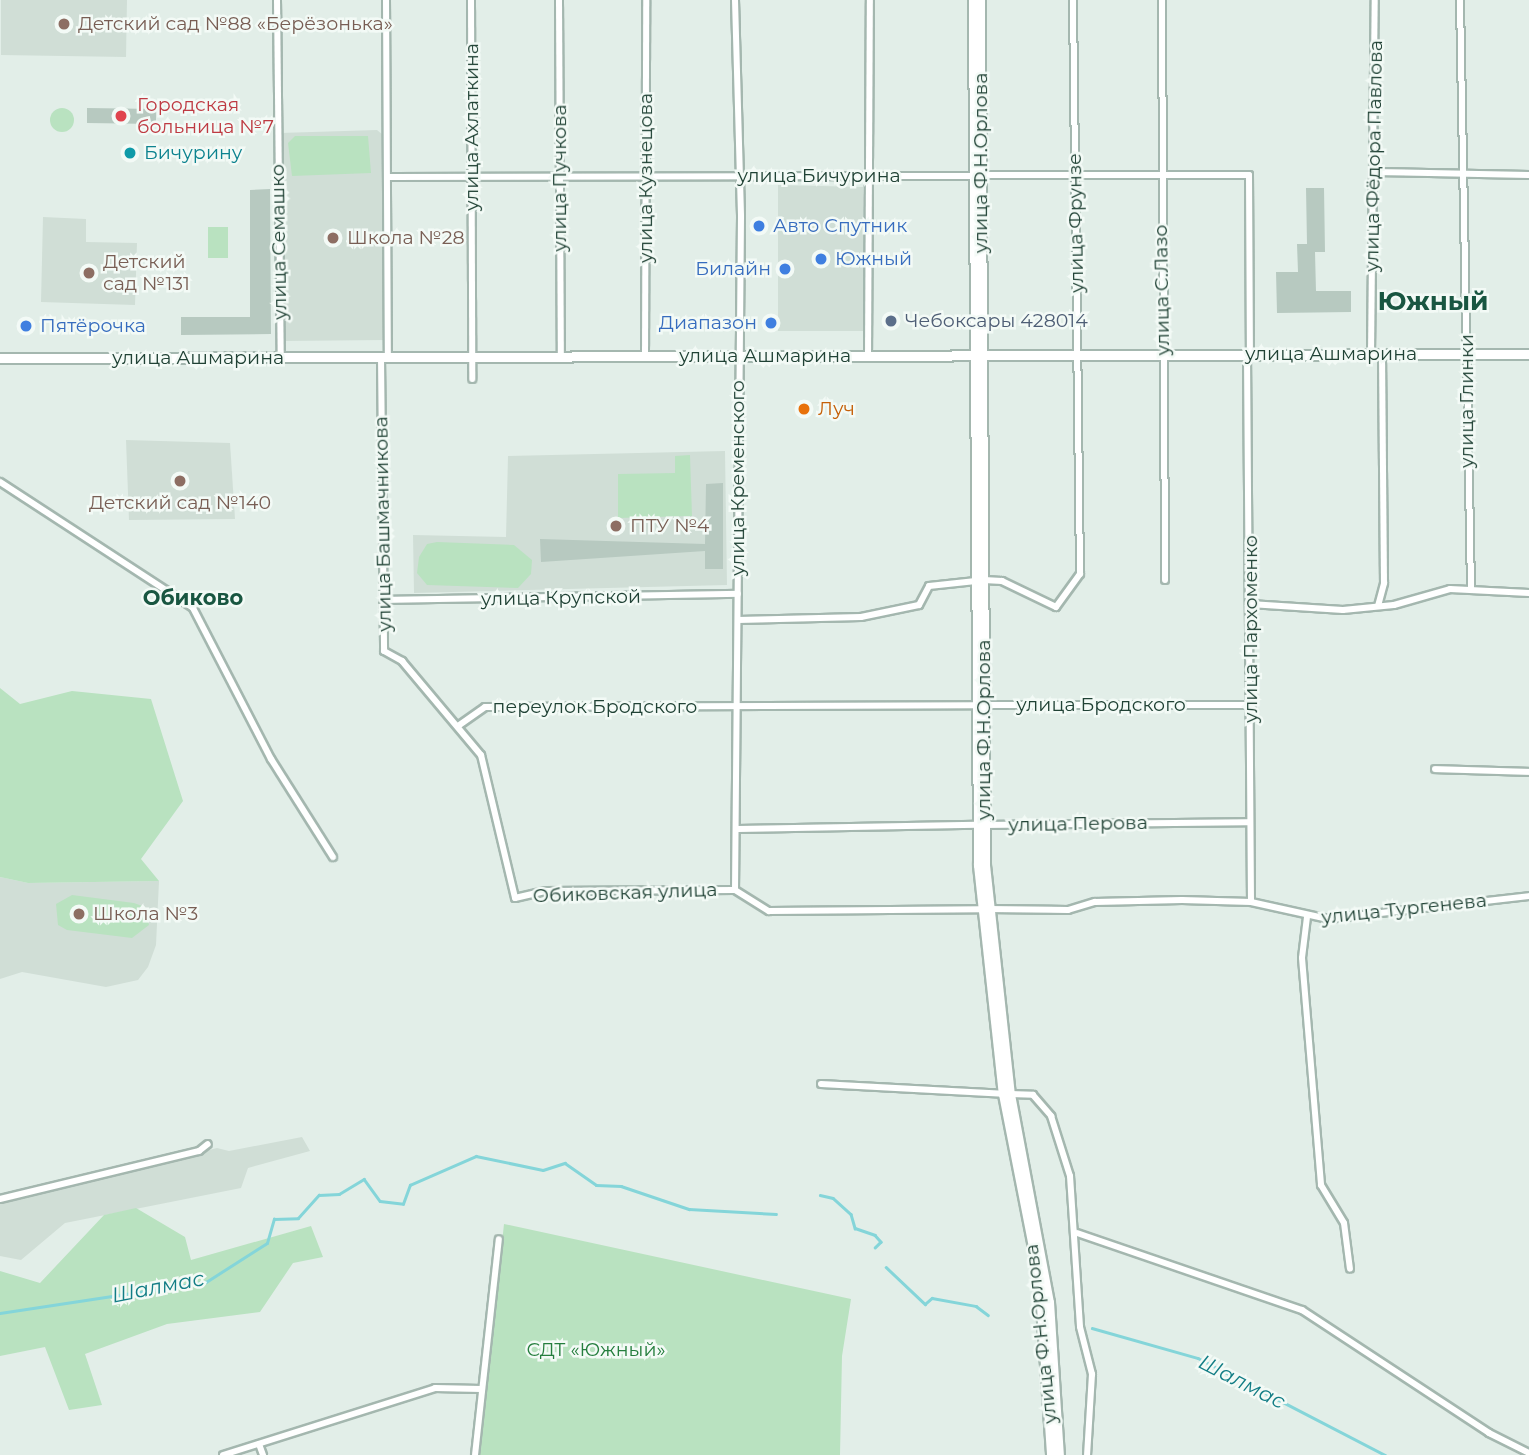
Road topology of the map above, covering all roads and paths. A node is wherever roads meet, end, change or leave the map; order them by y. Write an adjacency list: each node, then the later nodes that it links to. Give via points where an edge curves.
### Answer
1 (277, 0): 41 (street, улица Семашко)
2 (386, 0): 22 (street, улица Башмачникова)
3 (471, 0): 26 (street, улица Ахлаткина)
4 (559, 0): 23 (street, улица Пучкова)
5 (646, 0): 24 (street, улица Кузнецова)
6 (735, 0): 17 (street, улица Кременского)
7 (870, 0): 25 (street)
8 (973, 0): 18 (street, улица Ф.Н.Орлова)
9 (980, 0): 18 (street, улица Ф.Н.Орлова)
10 (1073, 0): 16 (street, улица Фрунзе)
11 (1161, 0): 19 (street, улица С.Лазо)
12 (1376, 0): 14 (street, улица Фёдора Павлова)
13 (1461, 0): 15 (street, улица Глинки)
14 (1374, 172): 15 (street); 27 (street, улица Фёдора Павлова)
15 (1464, 173): 21 (street); 28 (street, улица Глинки)
16 (1075, 174): 18 (street, улица Бичурина); 19 (street, улица Бичурина); 30 (street, улица Фрунзе)
17 (738, 175): 24 (street, улица Бичурина); 25 (street, улица Бичурина); 33 (street, улица Кременского)
18 (978, 175): 25 (street, улица Бичурина); 35 (street, улица Ф.Н.Орлова)
19 (1161, 175): 20 (street, улица Бичурина); 31 (street, улица С.Лазо)
20 (1249, 175): 32 (street, улица Пархоменко)
21 (1529, 175)
22 (388, 177): 26 (street, улица Бичурина); 36 (street, улица Башмачникова)
23 (560, 177): 24 (street, улица Бичурина); 26 (street, улица Бичурина); 38 (street, улица Пучкова)
24 (646, 177): 39 (street, улица Кузнецова)
25 (867, 178): 34 (street)
26 (472, 179): 37 (street, улица Ахлаткина)
27 (1377, 354): 28 (street, улица Ашмарина); 32 (street, улица Ашмарина); 51 (street, улица Фёдора Павлова, via 1384,583)
28 (1467, 354): 29 (street, улица Ашмарина); 46 (street, улица Глинки)
29 (1529, 354)
30 (1079, 355): 31 (street, улица Ашмарина); 35 (street, улица Ашмарина); 45 (street, улица Фрунзе, via 1080,574 1056,607 1002,581)
31 (1163, 355): 32 (street, улица Ашмарина); 44 (street, улица С.Лазо)
32 (1249, 355): 50 (street, улица Пархоменко)
33 (738, 356): 34 (street, улица Ашмарина); 39 (street, улица Ашмарина); 48 (street, улица Кременского)
34 (868, 356): 35 (street, улица Ашмарина)
35 (978, 356): 45 (street, улица Ф.Н.Орлова)
36 (384, 357): 37 (street, улица Ашмарина); 41 (street, улица Ашмарина); 49 (street, улица Башмачникова)
37 (472, 357): 38 (street, улица Ашмарина); 42 (street, улица Ахлаткина)
38 (561, 357): 39 (street, улица Ашмарина)
39 (645, 357)
40 (0, 358): 41 (street, улица Ашмарина)
41 (281, 358)
42 (472, 379)
43 (0, 482): 62 (street, via 193,608 271,760)
44 (1164, 580)
45 (980, 581): 52 (street, via 929,586 919,605 861,617); 53 (street, улица Ф.Н.Орлова)
46 (1471, 590): 47 (street); 51 (street, via 1418,594)
47 (1529, 593)
48 (738, 594): 49 (street, улица Крупской); 52 (street, улица Кременского)
49 (383, 600): 56 (street, улица Башмачникова, via 384,651 402,661)
50 (1250, 604): 51 (street, via 1343,610); 54 (street, улица Пархоменко)
51 (1378, 606)
52 (738, 620): 55 (street, улица Кременского)
53 (981, 705): 54 (street, улица Бродского); 55 (street, улица Бродского); 60 (street, улица Ф.Н.Орлова)
54 (1252, 705): 59 (street, улица Пархоменко)
55 (739, 707): 56 (street, переулок Бродского, via 485,706); 61 (street, улица Кременского)
56 (458, 726): 65 (street, улица Башмачникова, via 484,763)
57 (1435, 769): 58 (street)
58 (1529, 772)
59 (1250, 822): 60 (street, улица Перова); 66 (street, улица Пархоменко)
60 (980, 825): 61 (street, улица Перова); 67 (street, улица Ф.Н.Орлова)
61 (738, 829): 63 (street, улица Кременского)
62 (333, 857)
63 (735, 890): 65 (street, Обиковская улица, via 545,891); 67 (street, улица Тургенева, via 754,906 769,911)
64 (1529, 897): 68 (street, улица Тургенева, via 1355,917)
65 (515, 898)
66 (1251, 902): 67 (street, улица Тургенева, via 1108,901 1068,910); 68 (street, улица Тургенева)
67 (985, 909): 70 (street, улица Ф.Н.Орлова)
68 (1307, 916): 75 (street, via 1303,958 1321,1185 1344,1223)
69 (821, 1084): 70 (street)
70 (1007, 1094): 73 (street, via 1033,1095 1057,1130); 82 (street, улица Ф.Н.Орлова, via 1038,1277); 83 (street, улица Ф.Н.Орлова, via 1044,1263)
71 (208, 1144): 72 (street, via 199,1151)
72 (0, 1199)
73 (1077, 1233): 78 (street, via 1302,1310 1489,1433); 84 (street, via 1080,1327 1092,1374)
74 (499, 1239): 76 (street)
75 (1350, 1269)
76 (481, 1389): 77 (street, via 435,1388); 81 (street)
77 (259, 1444): 79 (street); 80 (street)
78 (1529, 1453)
79 (223, 1455)
80 (263, 1455)
81 (475, 1455)
82 (1051, 1455)
83 (1059, 1455)
84 (1087, 1455)

